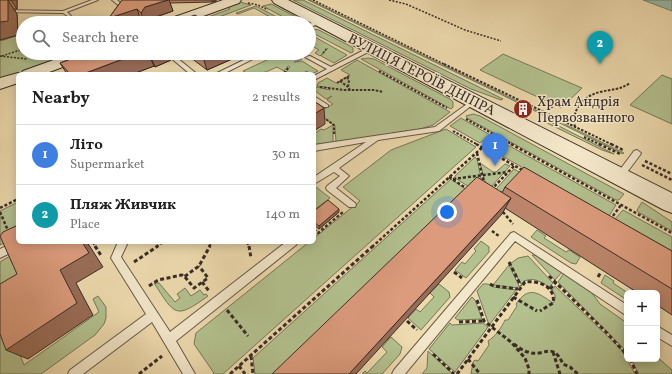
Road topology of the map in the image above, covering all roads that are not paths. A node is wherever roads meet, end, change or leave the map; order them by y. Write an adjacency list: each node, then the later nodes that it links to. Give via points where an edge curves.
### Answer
1 (96, 0): 7 (lane)
2 (114, 0): 5 (lane)
3 (278, 0): 10 (main road, ВУЛИЦЯ ГЕРОЇВ ДНІПРА)
4 (238, 1): 9 (main road)
5 (125, 8)
6 (0, 11): 7 (lane)
7 (64, 12): 8 (lane)
8 (69, 16)
9 (192, 16)
10 (302, 16)
11 (316, 25): 12 (main road, ВУЛИЦЯ ГЕРОЇВ ДНІПРА)
12 (372, 48): 18 (lane); 25 (main road, ВУЛИЦЯ ГЕРОЇВ ДНІПРА)
13 (66, 60): 17 (main road)
14 (177, 60): 19 (lane)
15 (247, 60): 20 (lane)
16 (314, 60): 18 (lane)
17 (38, 69)
18 (331, 69): 21 (lane)
19 (192, 72)
20 (222, 72)
21 (316, 77)
22 (16, 79): 23 (main road)
23 (0, 84)
24 (316, 100): 26 (lane)
25 (474, 101): 27 (lane, via 436,129); 31 (main road, ВУЛИЦЯ ГЕРОЇВ ДНІПРА)
26 (323, 108)
27 (377, 138): 28 (lane); 30 (lane)
28 (316, 148)
29 (639, 156): 31 (lane)
30 (334, 168): 32 (lane); 34 (lane, via 345,176 330,188)
31 (619, 177): 33 (main road, ВУЛИЦЯ ГЕРОЇВ ДНІПРА)
32 (316, 180)
33 (672, 204)
34 (352, 205)
35 (122, 244): 40 (lane, via 116,258)
36 (290, 244): 43 (lane, via 219,300)
37 (15, 246): 38 (lane)
38 (0, 254)
39 (624, 309): 46 (lane, via 514,236)
40 (153, 315): 43 (lane); 44 (lane)
41 (660, 333): 42 (lane)
42 (672, 341)
43 (171, 344): 45 (lane)
44 (74, 374)
45 (189, 374)
46 (398, 374)

